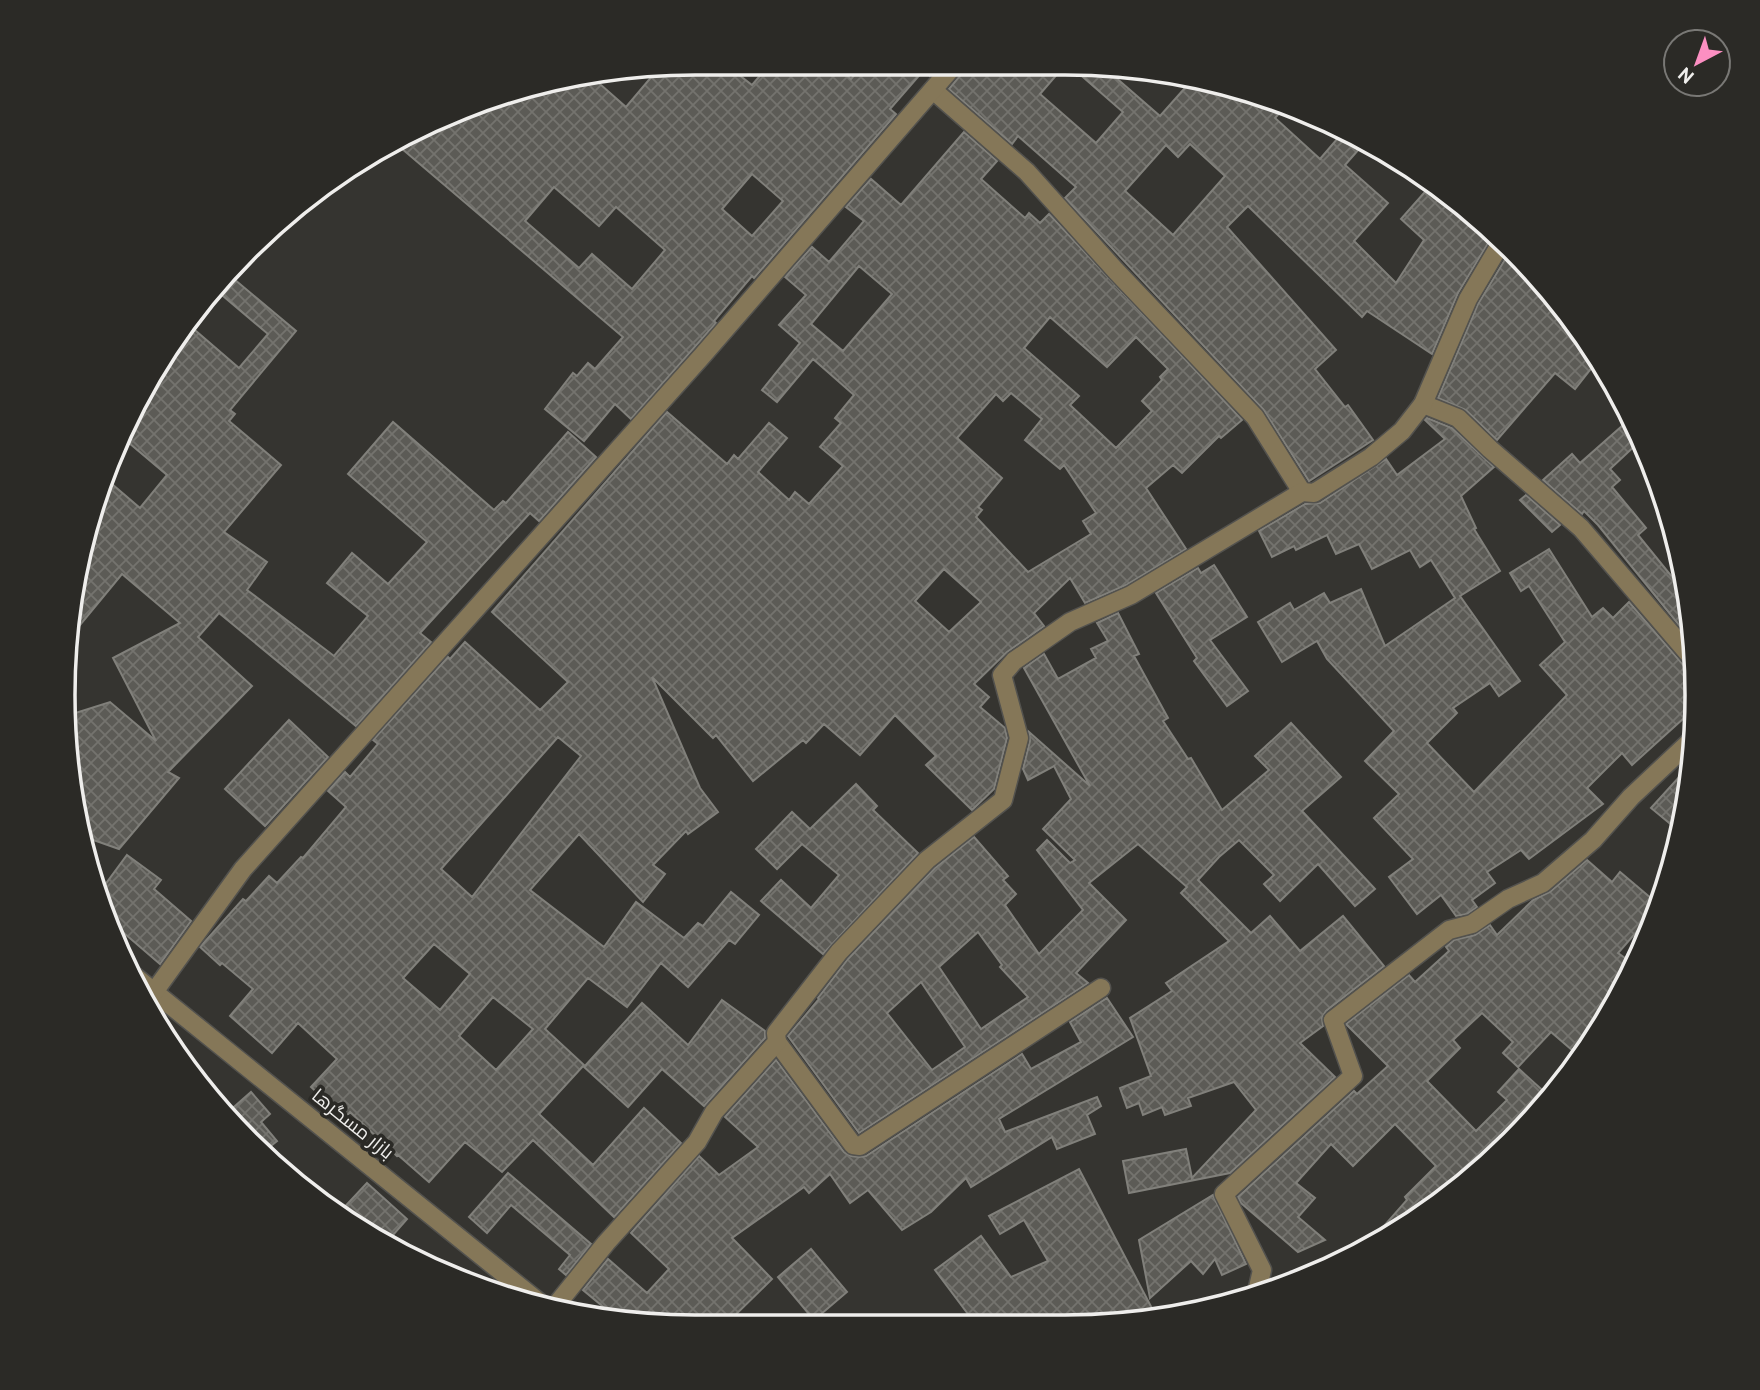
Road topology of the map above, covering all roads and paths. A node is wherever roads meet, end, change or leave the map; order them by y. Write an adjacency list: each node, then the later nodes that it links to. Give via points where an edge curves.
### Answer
1 (946, 75): 2 (street)
2 (933, 90): 5 (street, via 1027,172 1255,417); 10 (street, via 243,869)
3 (1496, 251): 4 (street, via 1468,299)
4 (1423, 404): 5 (street, via 1402,431 1371,457 1314,493); 6 (street, via 1458,418 1581,528)
5 (1302, 492): 11 (street, via 1131,595 1070,622 1014,661 1002,675 1019,738 1003,800 927,860 839,952 776,1033)
6 (1682, 646)
7 (1682, 749): 12 (street, via 1593,840 1543,883 1508,899 1472,924 1450,930 1333,1020 1353,1076 1224,1194 1262,1270)
8 (148, 987): 10 (street, بازار مسگرها)
9 (1101, 988): 11 (street, via 860,1146 853,1145)
10 (155, 992): 13 (street, بازار مسگرها)
11 (777, 1042): 14 (street)
12 (1259, 1284)
13 (525, 1291)
14 (560, 1300)

